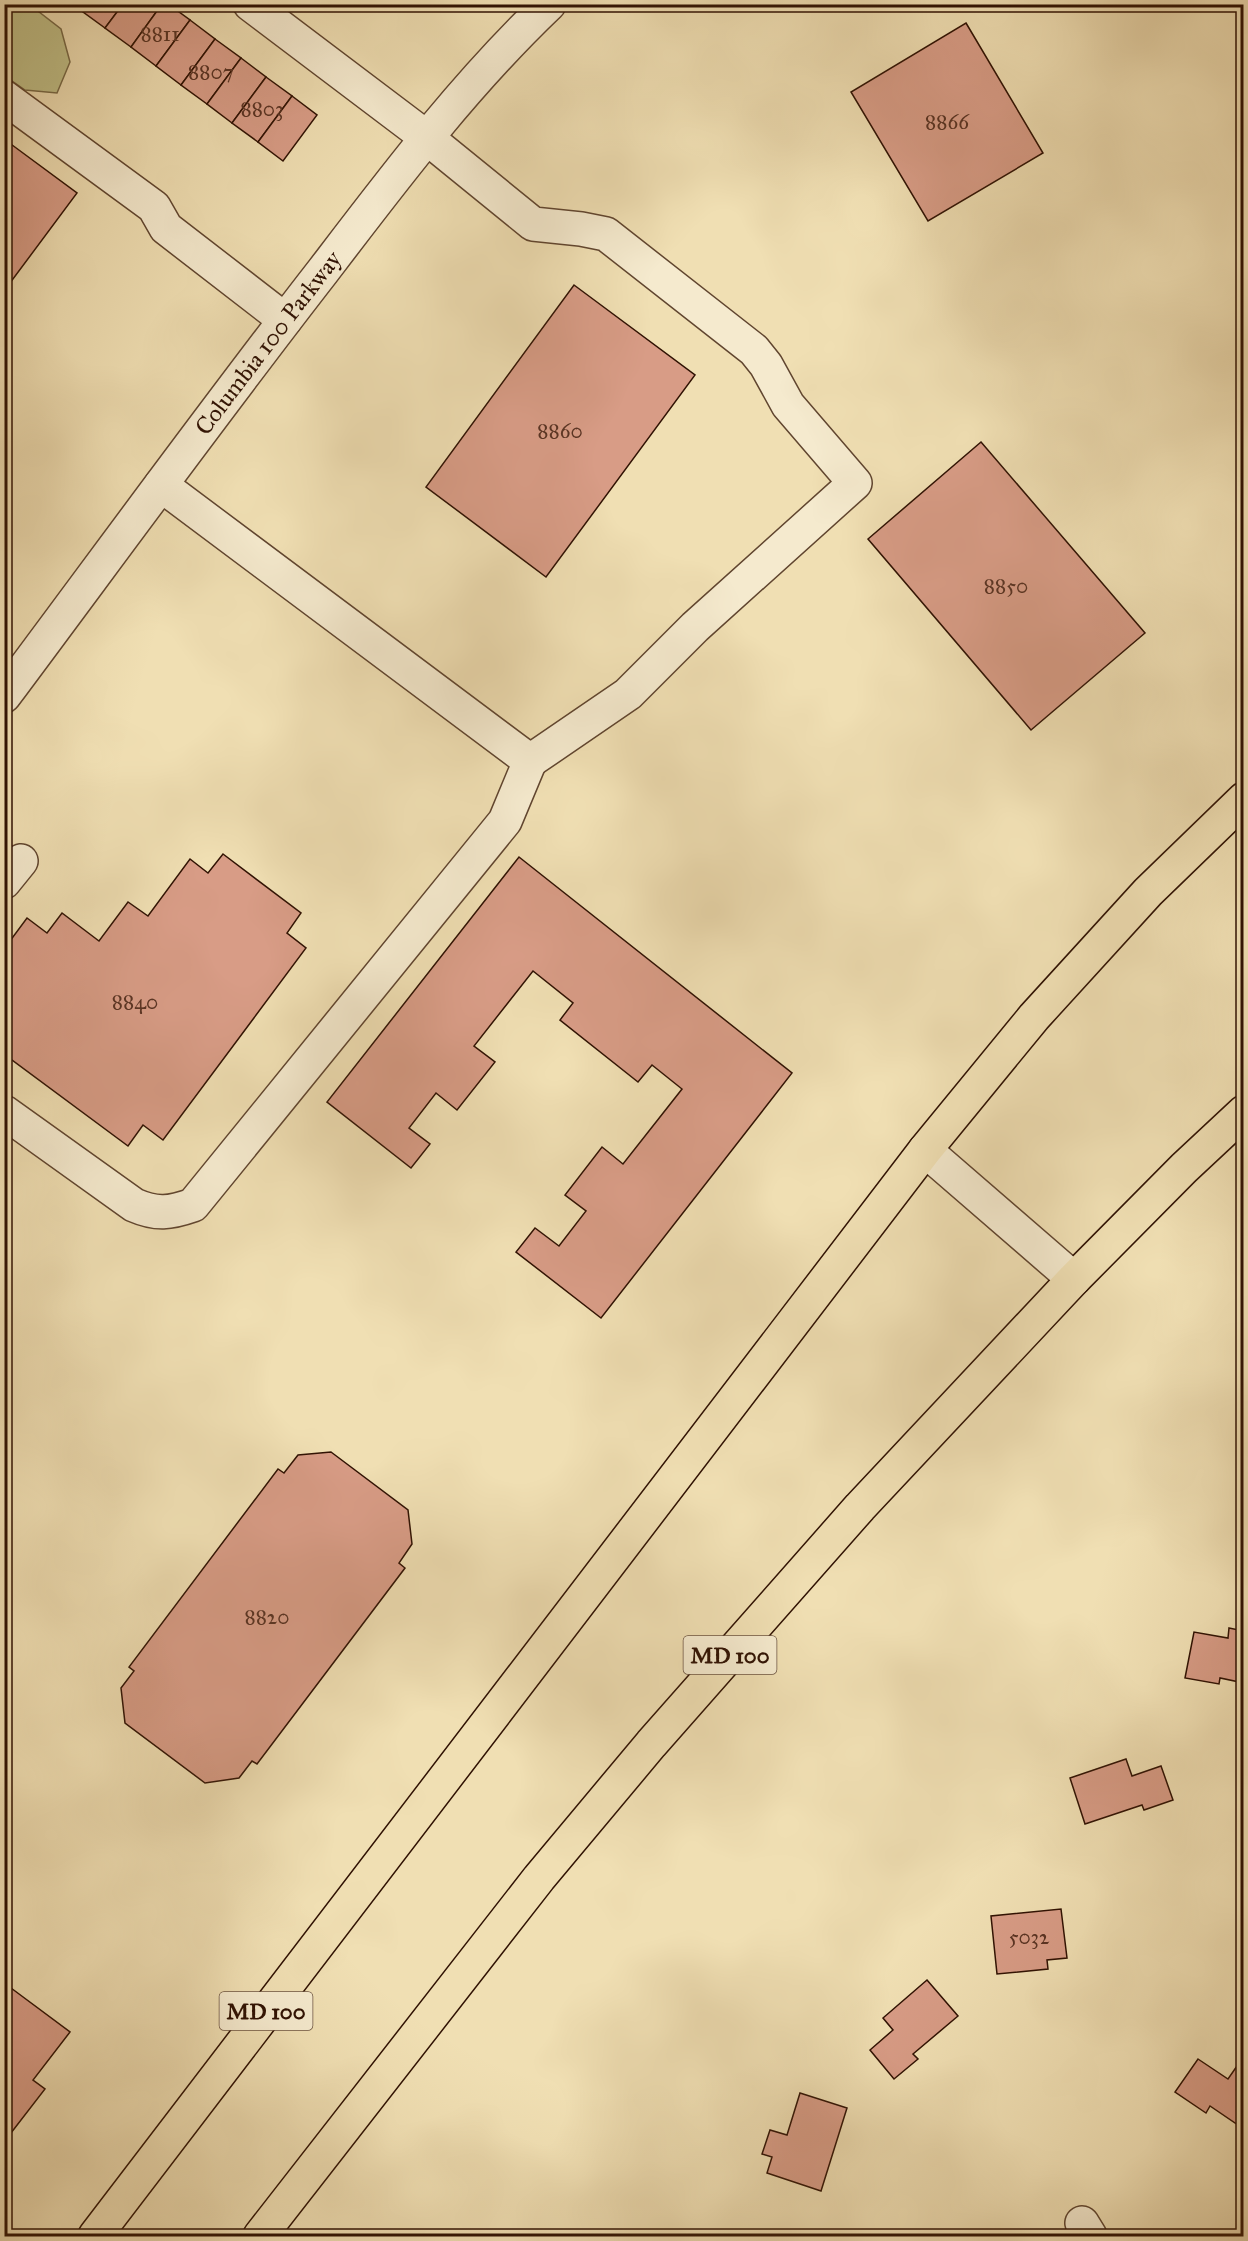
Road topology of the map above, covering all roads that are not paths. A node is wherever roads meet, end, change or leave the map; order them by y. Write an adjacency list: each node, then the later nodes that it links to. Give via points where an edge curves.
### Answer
1 (250, 4): 4 (street)
2 (549, 4): 4 (street, Columbia 100 Parkway, via 484,69)
3 (4, 97): 5 (street, via 154,207 165,228)
4 (426, 137): 5 (street, Columbia 100 Parkway); 8 (street, via 533,224 606,234 754,350 788,405 855,483 695,627 628,694)
5 (285, 320): 6 (street, Columbia 100 Parkway)
6 (161, 485): 7 (street, Columbia 100 Parkway); 8 (street)
7 (4, 696)
8 (530, 761): 10 (street, via 505,821 193,1205 151,1212 134,1205)
9 (1244, 799): 12 (highway, MD 100, via 1148,892 1034,1017)
10 (4, 1112)
11 (1244, 1112): 13 (highway, MD 100)
12 (925, 1150): 13 (street); 14 (highway, MD 100)
13 (1074, 1279): 15 (highway, MD 100, via 860,1507 651,1744 539,1878)
14 (95, 2236)
15 (260, 2236)

